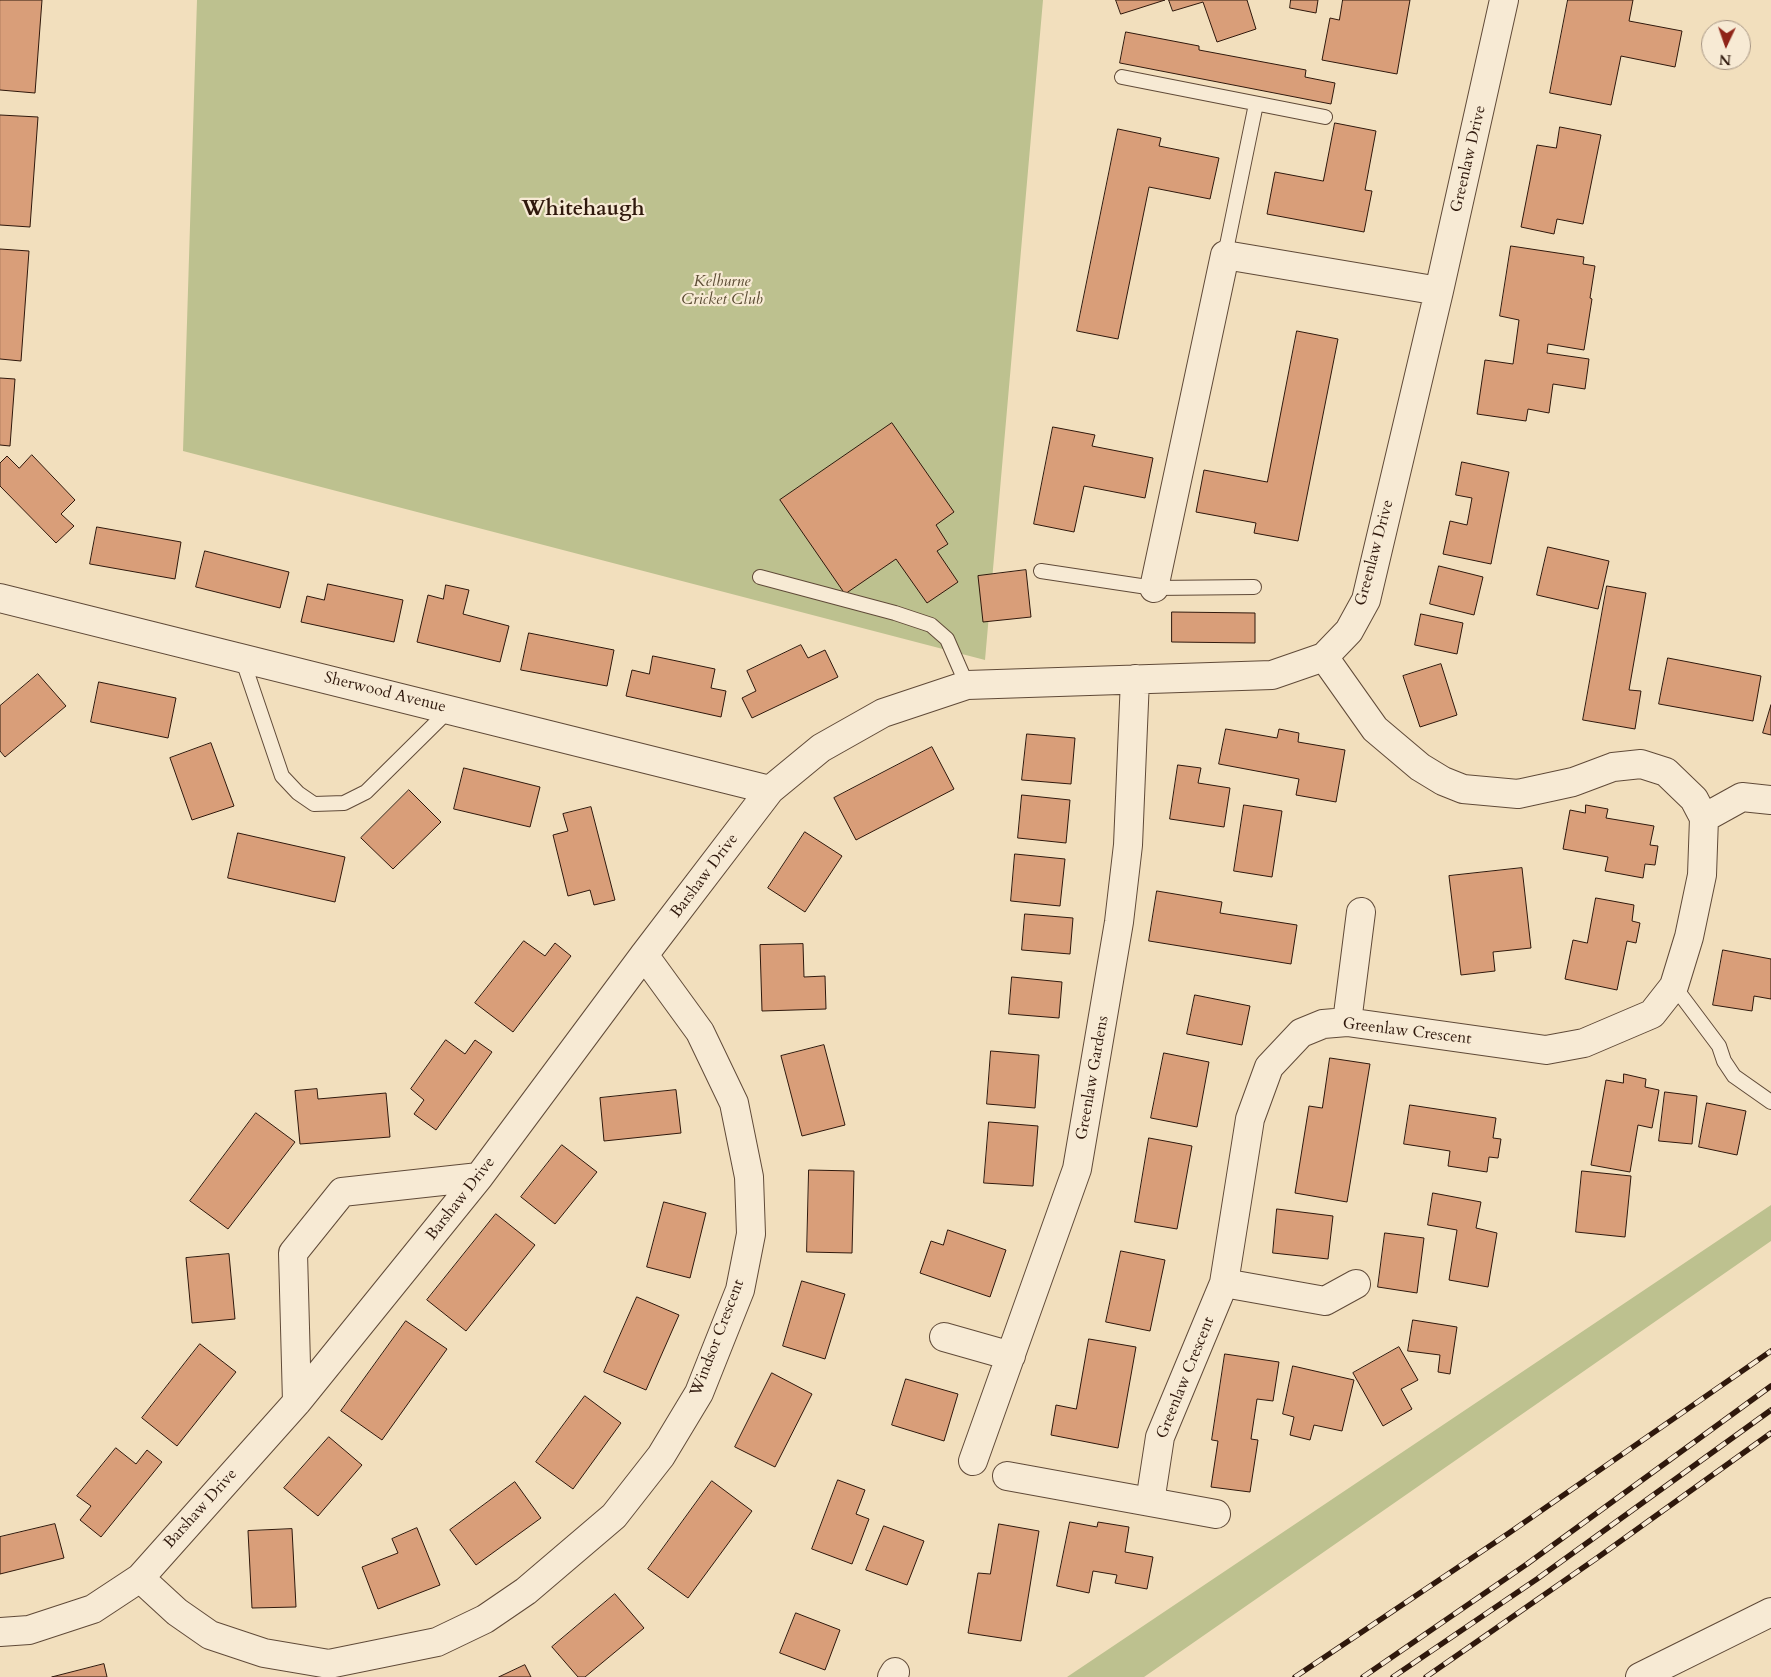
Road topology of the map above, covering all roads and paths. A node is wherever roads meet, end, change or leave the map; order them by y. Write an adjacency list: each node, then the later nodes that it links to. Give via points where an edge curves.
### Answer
1 (1504, 0): 6 (street, Greenlaw Drive)
2 (1122, 77): 3 (lane)
3 (1256, 104): 4 (lane); 5 (lane)
4 (1325, 117)
5 (1225, 254): 6 (street); 10 (street)
6 (1440, 291): 12 (street, Greenlaw Drive, via 1366,600 1349,631)
7 (1041, 572): 10 (lane)
8 (760, 577): 15 (lane, via 931,625 948,639)
9 (1254, 587): 10 (lane)
10 (1154, 588)
11 (0, 598): 13 (street, Sherwood Avenue)
12 (1324, 656): 14 (street, Greenlaw Drive, via 1272,675); 20 (street, via 1375,729 1443,782 1462,789 1518,794 1572,782 1613,767 1641,764 1666,772 1694,799)
13 (242, 658): 16 (street, Sherwood Avenue); 16 (lane, via 282,776 314,804 344,803 366,792)
14 (1135, 678): 15 (street, Greenlaw Drive); 30 (street, Greenlaw Gardens, via 1128,845 1119,922 1077,1169)
15 (967, 685): 17 (street, Greenlaw Drive)
16 (450, 709): 18 (street, Sherwood Avenue)
17 (883, 713): 18 (street, Barshaw Drive, via 820,748)
18 (770, 790): 22 (street, Barshaw Drive)
19 (1771, 800): 20 (street, via 1742,797)
20 (1704, 818): 23 (street, Greenlaw Crescent, via 1702,875 1689,937)
21 (1361, 912): 24 (street)
22 (644, 955): 26 (street, Barshaw Drive); 39 (street, Windsor Crescent, via 700,1032 734,1103 749,1177 751,1234 740,1290 699,1393 662,1456 614,1516 526,1591 484,1619 437,1642)
23 (1674, 986): 24 (street, Greenlaw Crescent, via 1652,1014 1584,1043 1546,1050); 25 (lane, via 1719,1046 1734,1076)
24 (1347, 1022): 27 (street, Greenlaw Crescent, via 1323,1024 1301,1033 1269,1067 1250,1119)
25 (1771, 1102)
26 (479, 1177): 31 (street, Barshaw Drive); 31 (street, via 342,1192 293,1253)
27 (1224, 1283): 28 (street, via 1325,1301); 34 (street, Greenlaw Crescent, via 1160,1438)
28 (1356, 1284)
29 (944, 1337): 30 (street)
30 (1010, 1356): 32 (street, Greenlaw Gardens)
31 (297, 1402): 36 (street, Barshaw Drive)
32 (974, 1461)
33 (1007, 1476): 34 (street)
34 (1150, 1502): 35 (street)
35 (1216, 1514)
36 (140, 1578): 38 (street, Barshaw Drive, via 93,1610 29,1630); 39 (street, Windsor Crescent, via 177,1612 210,1635)
37 (1771, 1612): 40 (street)
38 (0, 1632)
39 (326, 1670)
40 (1640, 1677)

